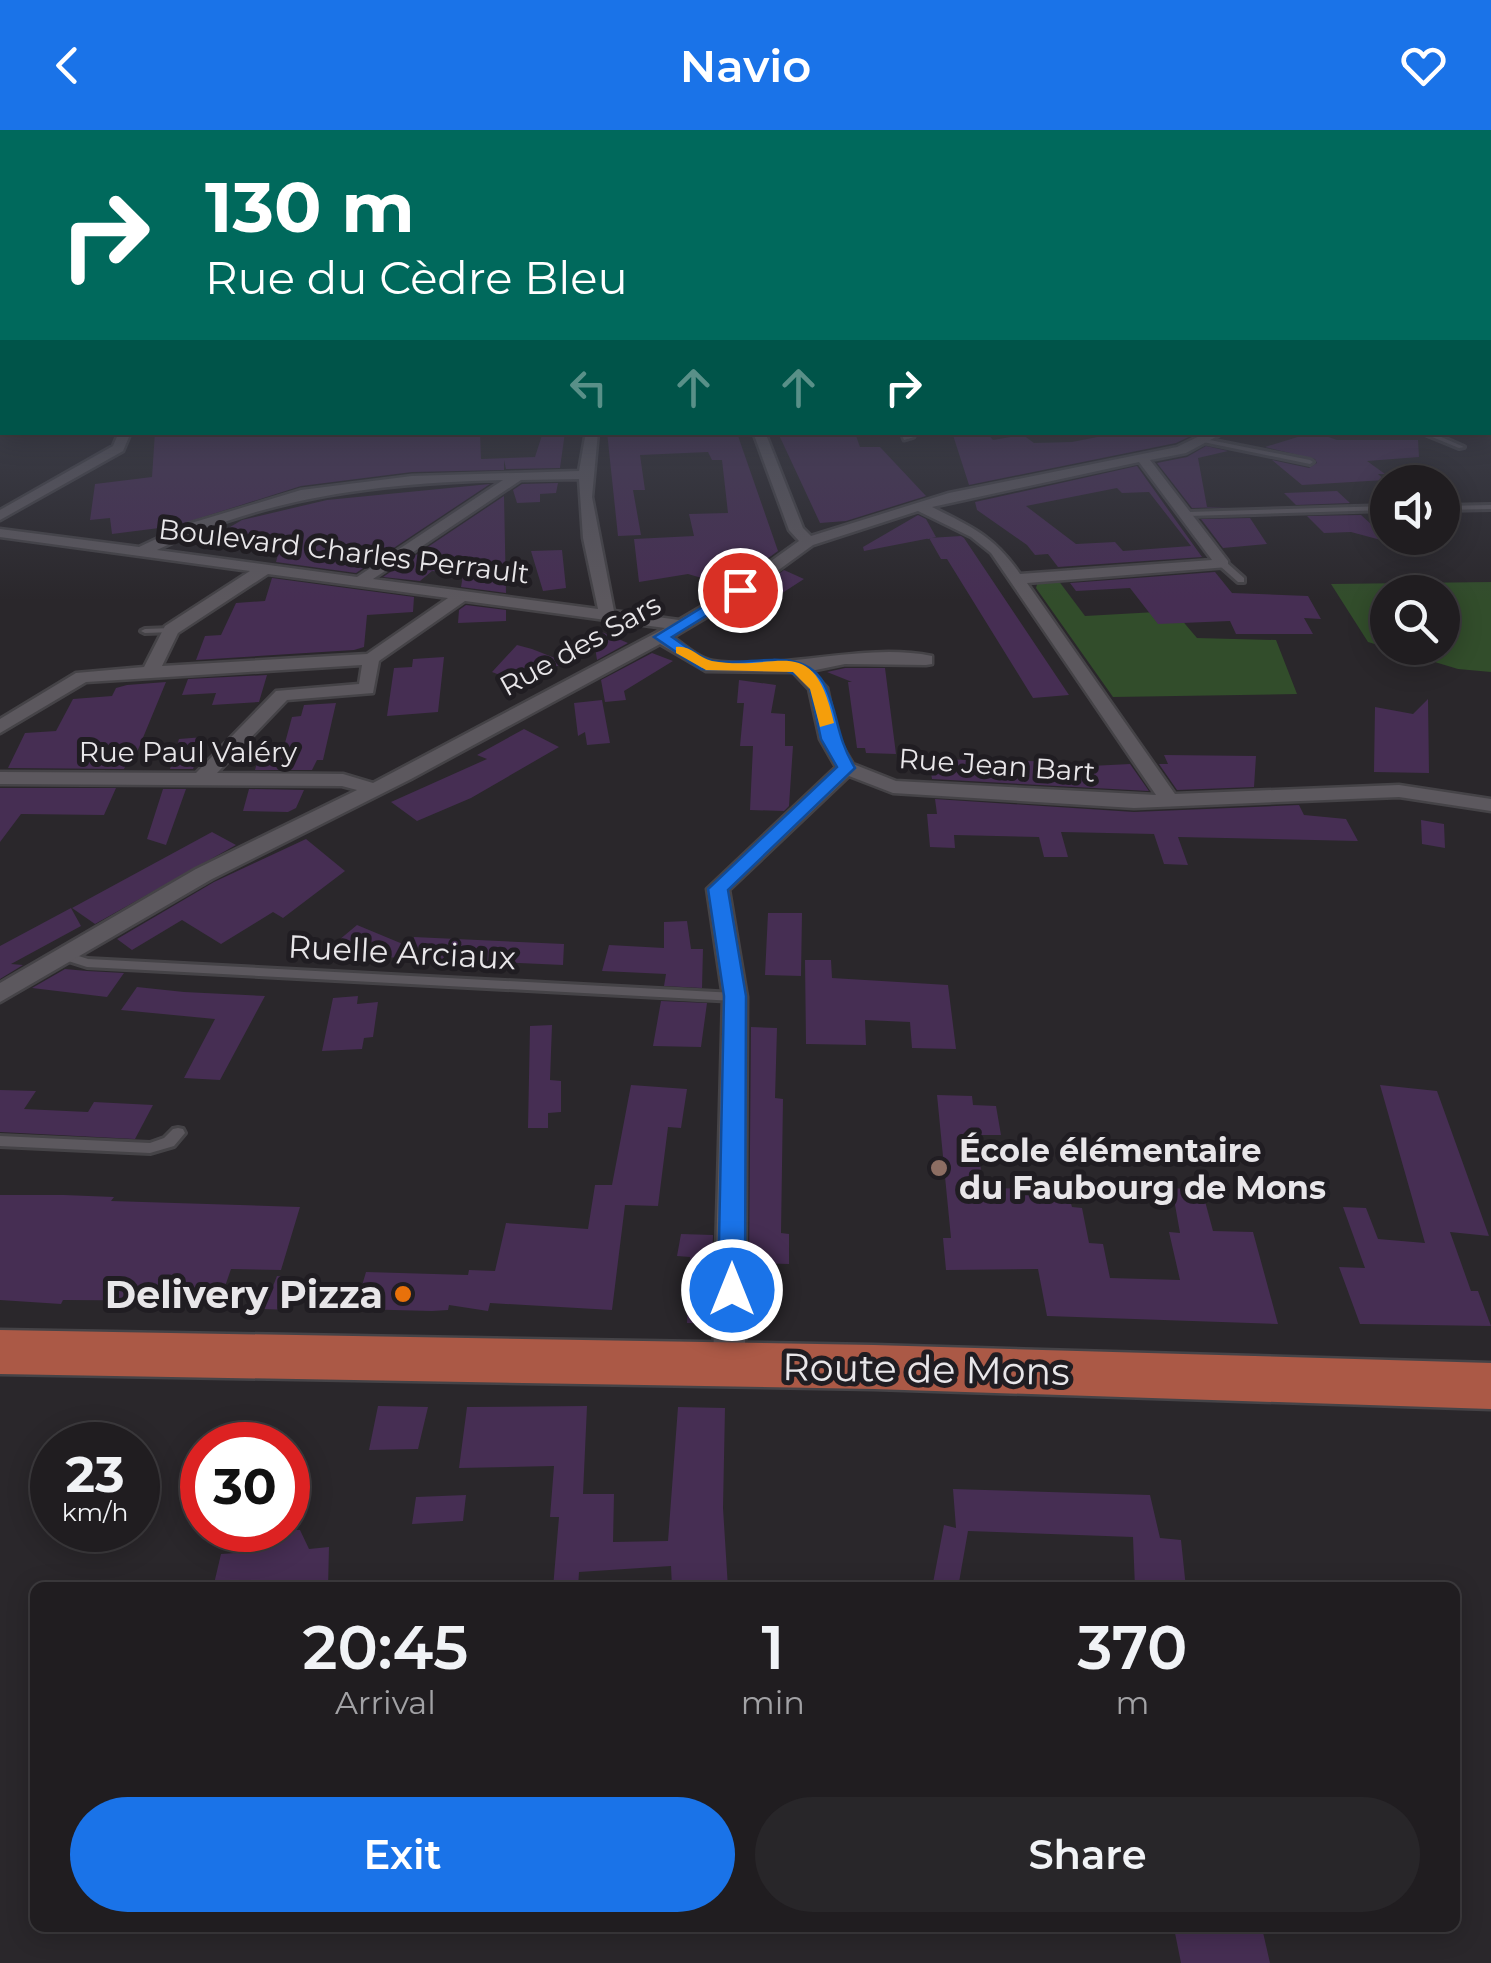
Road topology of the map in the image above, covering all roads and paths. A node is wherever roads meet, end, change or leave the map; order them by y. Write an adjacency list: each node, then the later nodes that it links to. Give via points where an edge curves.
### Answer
1 (124, 435): 16 (street, via 118,448)
2 (591, 435): 9 (street)
3 (760, 435): 18 (street, via 796,530)
4 (1431, 435): 6 (lane)
5 (1212, 437): 7 (street, Rue des Sars); 8 (lane)
6 (1461, 447)
7 (1142, 458): 11 (street, Rue des Sars); 15 (street)
8 (1310, 462)
9 (583, 475): 10 (street); 26 (street, via 582,506)
10 (516, 476): 19 (street, via 434,478 274,497); 23 (street, via 484,504 425,534)
11 (918, 506): 18 (street, Rue des Sars); 22 (street, via 976,534)
12 (1491, 507): 13 (lane)
13 (1460, 508)
14 (1370, 509): 15 (lane)
15 (1188, 514): 20 (street)
16 (0, 516)
17 (0, 533): 19 (street, Boulevard Charles Perrault)
18 (808, 542): 27 (street, Rue des Sars)
19 (140, 552): 21 (street, Boulevard Charles Perrault)
20 (1223, 564): 22 (street); 24 (lane)
21 (266, 568): 23 (street, Boulevard Charles Perrault); 28 (street)
22 (1016, 579): 42 (street)
23 (362, 580): 25 (street, Boulevard Charles Perrault)
24 (1241, 580)
25 (464, 595): 26 (street, Boulevard Charles Perrault); 31 (street)
26 (606, 613): 27 (street, Boulevard Charles Perrault)
27 (681, 625): 30 (street, Rue des Sars)
28 (171, 630): 29 (lane); 35 (street)
29 (145, 631)
30 (661, 637): 34 (street, via 706,666); 41 (street, Rue des Sars)
31 (371, 658): 33 (street); 36 (street, via 367,689)
32 (926, 660): 34 (street, via 844,658)
33 (288, 664): 35 (street); 36 (street)
34 (799, 668): 38 (street, via 818,688 829,739)
35 (150, 672): 37 (street, via 82,677)
36 (282, 696): 40 (street)
37 (0, 727)
38 (846, 768): 42 (street, Rue Jean Bart, via 921,792); 46 (street, via 718,889)
39 (0, 778): 40 (street, Rue Paul Valéry)
40 (200, 780): 41 (street, Rue Paul Valéry, via 343,780)
41 (374, 788): 44 (street, Rue des Sars, via 204,874)
42 (1169, 800): 43 (street, Rue Jean Bart, via 1358,790)
43 (1491, 805)
44 (66, 956): 45 (street, Rue des Sars); 46 (lane, Ruelle Arciaux, via 87,963)
45 (0, 994)
46 (735, 996): 50 (street)
47 (178, 1133): 48 (lane, via 150,1148)
48 (0, 1142)
49 (0, 1352): 50 (main road, Route de Mons)
50 (729, 1366): 51 (main road, Route de Mons)
51 (1491, 1386)

